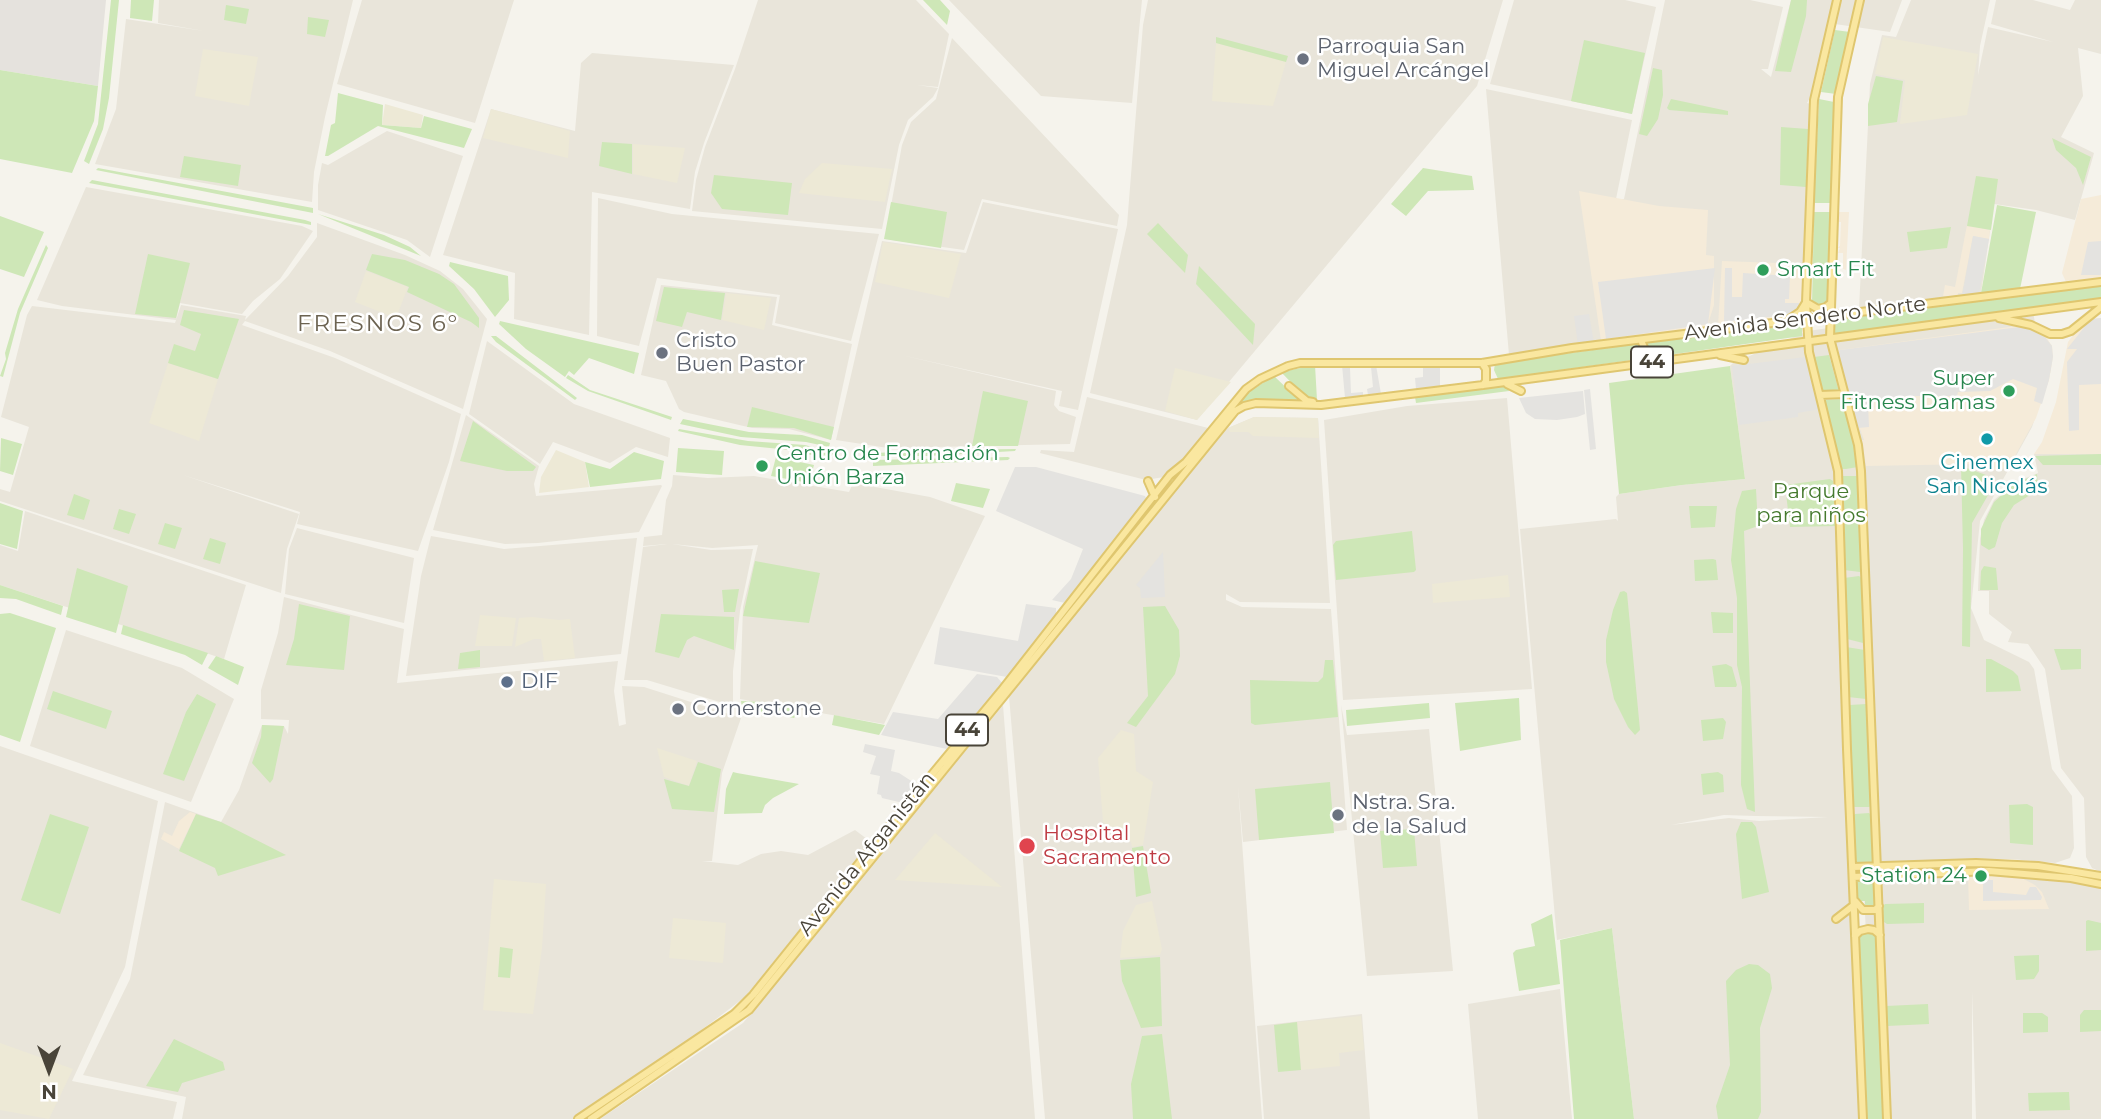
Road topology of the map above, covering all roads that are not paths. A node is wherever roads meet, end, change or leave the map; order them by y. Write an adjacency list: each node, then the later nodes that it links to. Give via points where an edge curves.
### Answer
1 (1837, 0): 4 (main road, via 1814,100)
2 (1860, 0): 6 (main road, via 1838,97)
3 (2101, 282): 8 (main road, Avenida Sendero Norte / 44)
4 (1806, 302): 6 (main road, via 1818,309); 10 (main road); 11 (main road)
5 (2101, 302): 9 (main road, 44)
6 (1831, 303): 8 (main road)
7 (2101, 307): 9 (main road, via 2062,334)
8 (1830, 316): 10 (main road, Avenida Sendero Norte / 44); 12 (main road)
9 (1995, 317): 12 (main road, 44)
10 (1807, 318): 11 (main road, Avenida Sendero Norte / 44); 14 (main road)
11 (1786, 321): 13 (main road, Avenida Sendero Norte / 44)
12 (1830, 338): 14 (main road, 44); 25 (main road)
13 (1640, 340): 17 (main road, Avenida Sendero Norte / 44); 19 (main road, via 1644,353)
14 (1809, 341): 15 (main road, Avenida Sendero Norte / 44); 26 (main road)
15 (1715, 354): 16 (main road); 19 (main road, Avenida Sendero Norte / 44)
16 (1744, 360)
17 (1493, 361): 18 (main road, Avenida Sendero Norte / 44); 21 (main road, via 1490,370)
18 (1482, 363): 22 (main road, via 1486,369); 28 (main road, Avenida Sendero Norte / 44, via 1300,363 1260,379)
19 (1633, 365): 20 (main road, Avenida Sendero Norte / 44)
20 (1505, 383): 21 (main road, Avenida Sendero Norte / 44); 24 (main road)
21 (1495, 384): 22 (main road, Avenida Sendero Norte / 44)
22 (1483, 385): 27 (main road, Avenida Sendero Norte / 44)
23 (1289, 386): 27 (main road, via 1310,402)
24 (1521, 391)
25 (1845, 394): 26 (main road); 35 (main road, via 1861,471)
26 (1820, 395): 36 (main road, via 1838,471)
27 (1342, 402): 28 (main road, Avenida Sendero Norte / 44, via 1256,404)
28 (1226, 418): 30 (main road, Avenida Afganistán / 44); 31 (main road, Avenida Afganistán / 44)
29 (1148, 481): 31 (main road)
30 (1172, 488): 31 (main road); 32 (main road, Avenida Afganistán / 44)
31 (1156, 493): 32 (main road); 33 (main road, Avenida Afganistán / 44)
32 (1144, 524): 34 (main road, Avenida Afganistán / 44)
33 (1116, 546): 34 (main road); 47 (main road, Avenida Afganistán / 44, via 753,996 734,1014)
34 (1108, 568): 48 (main road, Avenida Afganistán / 44, via 750,1010)
35 (1877, 866): 36 (main road); 37 (main road, via 1976,863); 38 (main road)
36 (1853, 867): 39 (main road)
37 (2097, 875): 40 (main road)
38 (1878, 876): 39 (main road); 40 (main road, via 1968,871); 43 (main road)
39 (1853, 877): 42 (main road)
40 (2079, 879): 41 (main road)
41 (2101, 884)
42 (1854, 902): 43 (main road, via 1863,910); 44 (main road); 46 (main road)
43 (1879, 906): 45 (main road)
44 (1836, 919)
45 (1880, 935): 46 (main road, via 1867,929); 50 (main road)
46 (1855, 936): 49 (main road)
47 (578, 1119)
48 (591, 1119)
49 (1863, 1119)
50 (1887, 1119)

